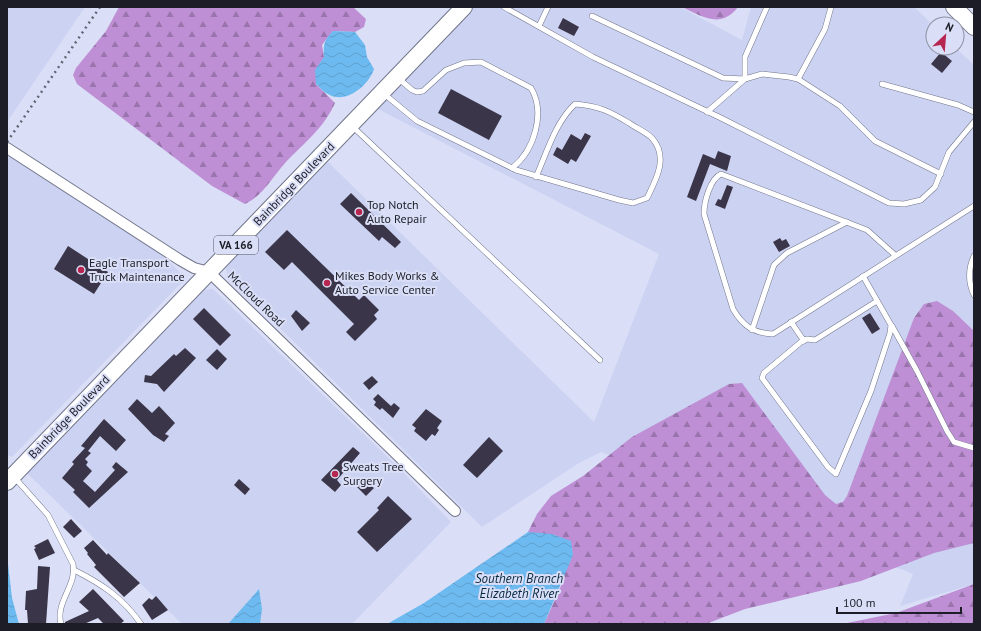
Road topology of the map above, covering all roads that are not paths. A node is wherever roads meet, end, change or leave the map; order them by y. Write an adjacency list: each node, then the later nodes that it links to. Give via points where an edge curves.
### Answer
1 (464, 7): 12 (main road, Bainbridge Boulevard / VA 166)
2 (504, 7): 10 (lane)
3 (548, 7): 10 (lane)
4 (767, 7): 13 (lane, via 745,57)
5 (831, 7): 14 (lane, via 825,29)
6 (954, 7): 11 (main road)
7 (968, 7): 8 (main road)
8 (974, 12)
9 (592, 16): 13 (lane, via 723,78)
10 (539, 26): 17 (lane, via 594,57)
11 (974, 27)
12 (397, 77): 16 (main road, Bainbridge Boulevard / VA 166); 22 (lane, via 412,90 423,91 446,70 464,63 481,62 531,88 538,108 537,126 519,163)
13 (745, 79): 14 (lane, via 762,74); 17 (lane)
14 (798, 79): 23 (lane, via 840,106 875,141)
15 (882, 84): 18 (lane, via 958,105)
16 (383, 92): 20 (main road, Bainbridge Boulevard / VA 166); 22 (lane, via 417,121)
17 (707, 112): 23 (lane, via 889,203 904,204 921,200 935,187)
18 (974, 112)
19 (974, 122): 23 (lane, via 949,152)
20 (351, 125): 29 (main road, Bainbridge Boulevard / VA 166); 37 (lane)
21 (7, 148): 29 (street, McCloud Road, via 180,260 194,268)
22 (512, 168): 24 (lane)
23 (941, 174)
24 (536, 177): 24 (lane, via 633,203 647,198 659,175 661,160 657,146 646,134 604,108 575,104 555,131)
25 (974, 206): 27 (lane)
26 (847, 222): 27 (lane, via 867,230); 35 (lane, via 787,253 774,265); 35 (lane, via 729,176 717,176 708,196 704,214 733,309 740,321)
27 (895, 256): 30 (lane)
28 (974, 256): 31 (lane, via 970,264 970,285)
29 (209, 272): 39 (main road, Bainbridge Boulevard / VA 166); 40 (street, McCloud Road)
30 (863, 276): 32 (lane); 33 (lane)
31 (974, 295)
32 (877, 301): 34 (lane); 36 (lane, via 815,340)
33 (791, 322): 35 (lane, via 773,334); 36 (lane)
34 (891, 325): 36 (lane, via 871,391 836,474 828,467 762,378); 38 (lane, via 954,442)
35 (752, 330)
36 (804, 341)
37 (600, 360)
38 (974, 448)
39 (10, 479): 41 (lane, via 48,515)
40 (455, 511)
41 (74, 570): 42 (lane, via 72,583 60,609); 43 (lane, via 102,584)
42 (61, 624)
43 (142, 624)

